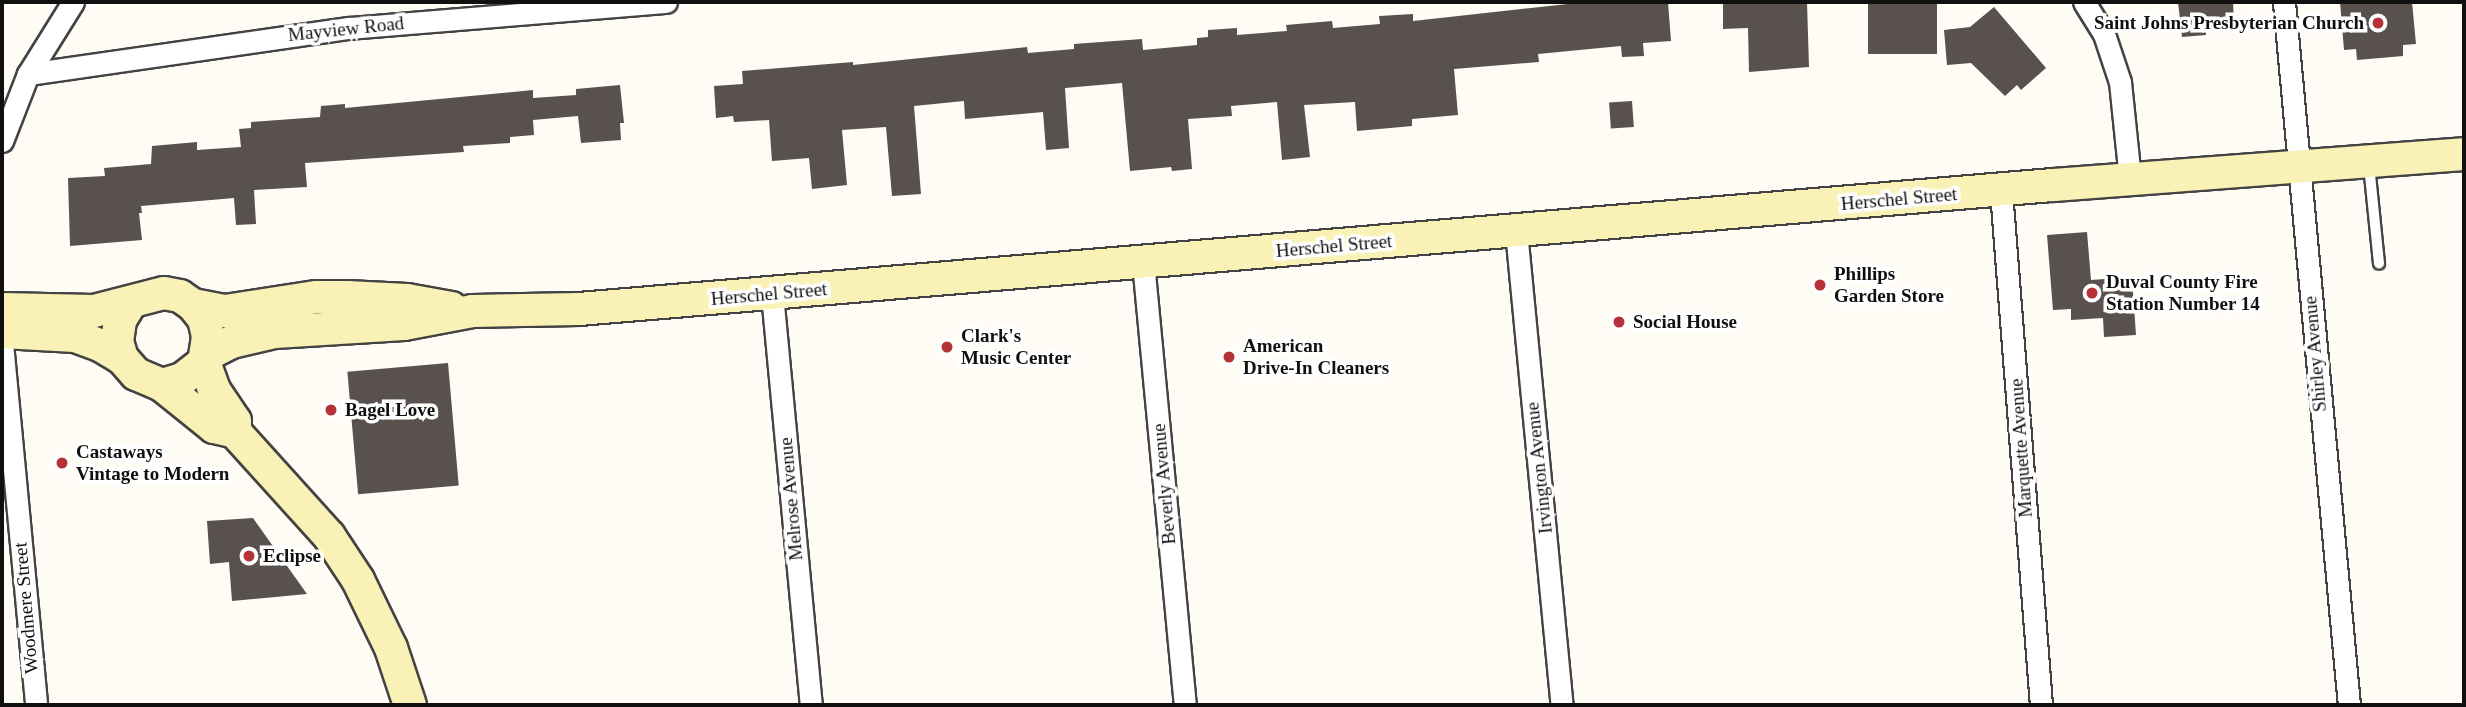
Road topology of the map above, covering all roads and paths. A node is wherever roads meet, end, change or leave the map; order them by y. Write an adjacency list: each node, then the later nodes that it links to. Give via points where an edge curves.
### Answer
1 (73, 2): 6 (street)
2 (666, 2): 5 (street, Mayview Road)
3 (2084, 2): 11 (street, via 2104,34 2120,82)
4 (2284, 2): 10 (street, Shirley Avenue)
5 (568, 7): 6 (street, Mayview Road, via 349,28)
6 (28, 74): 7 (street)
7 (2, 141)
8 (2464, 154): 9 (main road, Herschel Street)
9 (2369, 162): 10 (main road, Herschel Street); 15 (lane)
10 (2298, 167): 11 (main road, Herschel Street); 34 (street, Shirley Avenue)
11 (2130, 179): 12 (main road, Herschel Street)
12 (2001, 191): 13 (main road, Herschel Street); 33 (street, Marquette Avenue)
13 (1516, 231): 14 (main road, Herschel Street); 32 (street, Irvington Avenue)
14 (1143, 262): 16 (main road, Herschel Street); 31 (street, Beverly Avenue)
15 (2379, 263)
16 (772, 294): 20 (main road, Herschel Street, via 579,309); 30 (street, Melrose Avenue)
17 (130, 304): 18 (main road, via 164,293); 19 (main road, via 76,312); 23 (main road, via 120,320 117,342)
18 (193, 305): 20 (main road, via 225,311 347,297 407,300); 24 (main road, via 204,318)
19 (2, 309)
20 (473, 311): 24 (main road, Herschel Street, via 404,324 275,332 232,342)
21 (2, 332): 23 (main road, via 75,336)
22 (2, 343): 27 (street, Woodmere Street)
23 (122, 358): 25 (main road, via 136,374)
24 (206, 358): 25 (main road, Herschel Street, via 182,379); 26 (main road, via 214,390 235,421)
25 (162, 385): 26 (main road, via 214,427)
26 (235, 432): 29 (main road, via 329,536 358,580 391,648)
27 (7, 448): 28 (street, Woodmere Street)
28 (36, 705)
29 (411, 705)
30 (811, 705)
31 (1185, 705)
32 (1562, 705)
33 (2041, 705)
34 (2348, 705)

